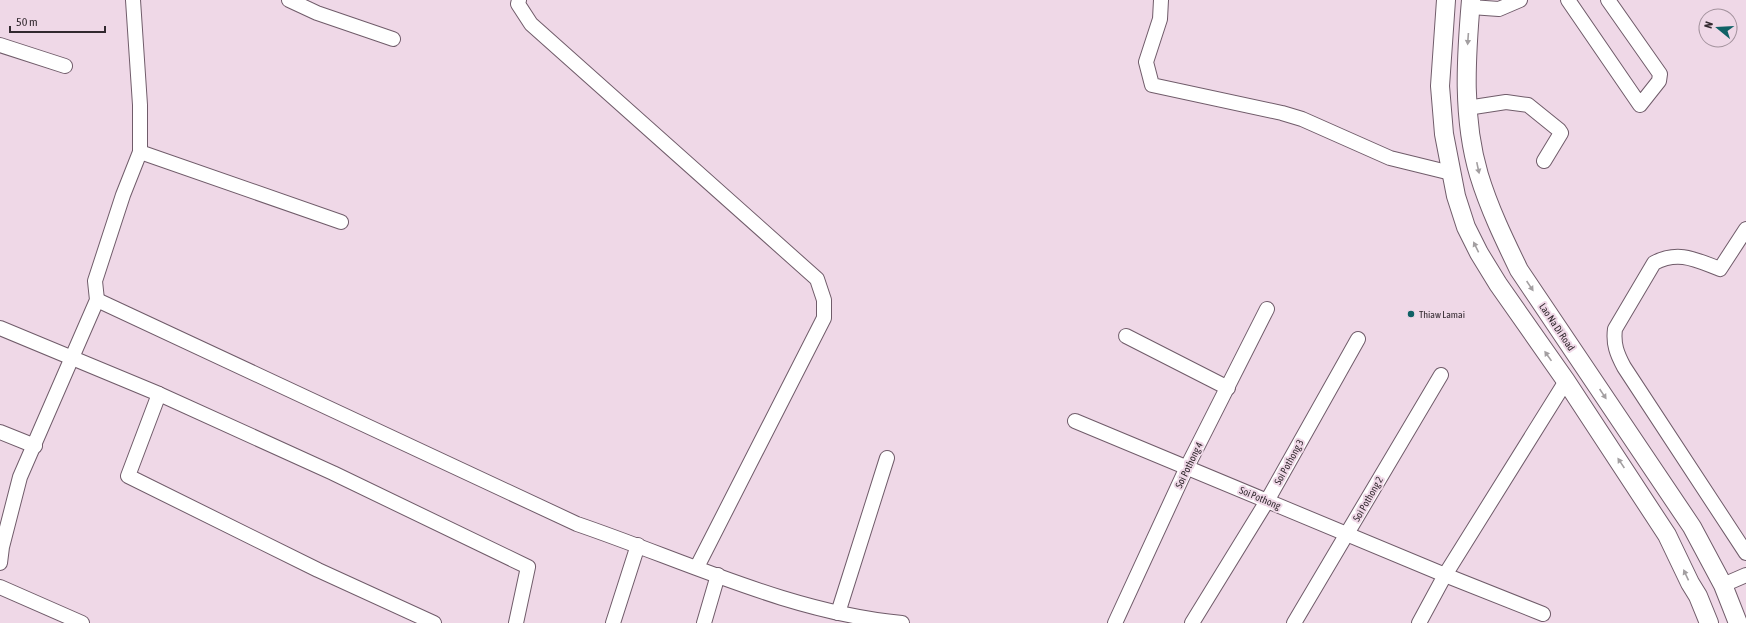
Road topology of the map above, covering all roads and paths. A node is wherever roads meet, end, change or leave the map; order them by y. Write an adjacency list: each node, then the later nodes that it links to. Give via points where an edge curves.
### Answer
1 (133, 0): 14 (street, via 140,105)
2 (289, 0): 10 (street, via 316,13)
3 (519, 0): 40 (street, via 518,4 531,24 817,279 824,300 824,318)
4 (1161, 0): 16 (street, via 1160,19 1146,62 1152,85 1282,113 1302,119 1390,158)
5 (1446, 0): 16 (main road, via 1440,86 1444,134)
6 (1520, 0): 9 (street, via 1499,9)
7 (1568, 0): 8 (street, via 1640,106 1659,81 1660,74)
8 (1608, 0)
9 (1471, 4): 13 (main road, Lao Na Di Road, one-way to 13, via 1467,41)
10 (393, 39)
11 (0, 45): 12 (street)
12 (65, 66)
13 (1467, 108): 15 (street, via 1506,102 1528,105 1561,133); 44 (main road, Lao Na Di Road, one-way to 44, via 1479,175 1498,227 1519,270 1692,527)
14 (140, 152): 17 (street); 19 (street, via 95,281)
15 (1544, 161)
16 (1451, 172): 26 (main road, one-way to 16, via 1479,253 1466,227)
17 (340, 222)
18 (1746, 229): 38 (street, via 1720,269 1686,257 1675,256 1654,263 1615,329 1614,338 1615,350 1624,367)
19 (97, 300): 24 (street); 36 (street, via 577,524)
20 (1267, 309): 27 (street, Soi Pothong 4)
21 (0, 328): 24 (street)
22 (1126, 336): 27 (street)
23 (1358, 339): 34 (street, Soi Pothong 3)
24 (71, 358): 28 (street); 31 (street)
25 (1441, 375): 35 (street, Soi Pothong 2)
26 (1566, 381): 43 (street); 46 (main road, one-way to 26, via 1667,535)
27 (1228, 388): 33 (street, Soi Pothong 4)
28 (159, 394): 51 (street, via 128,476 318,570); 52 (street, via 333,473 528,567)
29 (1075, 421): 33 (street, Soi Pothong)
30 (0, 432): 31 (street)
31 (34, 446): 37 (street, via 20,477)
32 (887, 458): 47 (street)
33 (1187, 467): 34 (street, Soi Pothong); 56 (street, Soi Pothong 4)
34 (1267, 501): 35 (street, Soi Pothong); 57 (street, Soi Pothong 3)
35 (1347, 534): 43 (street, Soi Pothong); 58 (street, Soi Pothong 2)
36 (638, 545): 40 (street); 53 (street)
37 (1, 547): 39 (street)
38 (1746, 553)
39 (0, 563)
40 (697, 567): 42 (street)
41 (1746, 574): 44 (street)
42 (718, 575): 47 (street, via 775,597); 54 (street)
43 (1445, 575): 48 (street, Soi Pothong); 59 (street)
44 (1723, 584): 46 (main road); 61 (main road, Lao Na Di Road)
45 (0, 587): 50 (street)
46 (1698, 596): 60 (main road)
47 (838, 613): 49 (street)
48 (1543, 614)
49 (883, 622): 55 (street)
50 (82, 623)
51 (434, 623)
52 (516, 623)
53 (613, 623)
54 (704, 623)
55 (902, 623)
56 (1116, 623)
57 (1192, 623)
58 (1294, 623)
59 (1419, 623)
60 (1709, 623)
61 (1738, 623)

